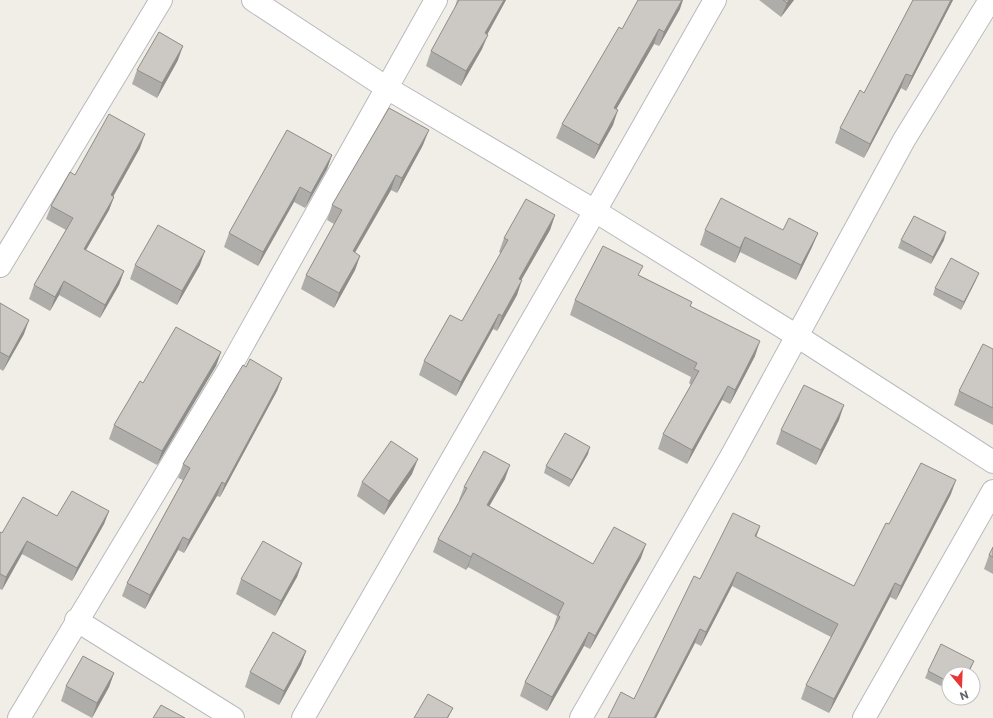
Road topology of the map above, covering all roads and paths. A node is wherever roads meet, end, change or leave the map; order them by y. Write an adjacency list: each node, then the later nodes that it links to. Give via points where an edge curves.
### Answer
1 (161, 0): 8 (street)
2 (253, 0): 6 (street)
3 (436, 0): 6 (street)
4 (715, 0): 7 (street)
5 (990, 0): 9 (street, via 904,140)
6 (387, 88): 7 (street); 12 (street, via 228,371)
7 (595, 211): 9 (street); 15 (street)
8 (0, 266)
9 (797, 336): 10 (street); 16 (street)
10 (993, 462)
11 (993, 491): 17 (street)
12 (76, 620): 13 (street); 14 (street)
13 (18, 718)
14 (233, 718)
15 (303, 718)
16 (581, 718)
17 (864, 718)

